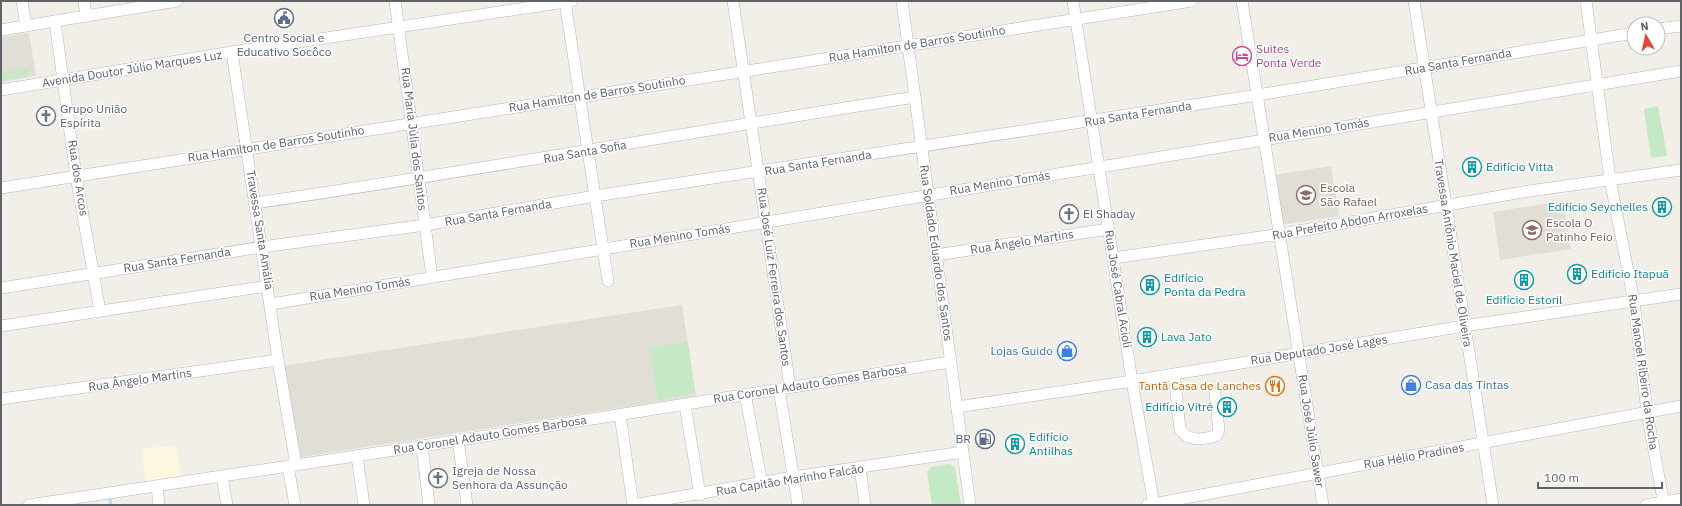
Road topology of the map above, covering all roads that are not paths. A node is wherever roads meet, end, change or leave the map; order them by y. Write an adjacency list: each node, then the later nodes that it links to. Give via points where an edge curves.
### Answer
1 (22, 1): 17 (street)
2 (84, 1): 14 (street)
3 (177, 1): 13 (street)
4 (395, 1): 18 (street, Rua Maria Júlia dos Santos)
5 (568, 1): 18 (street, Avenida Doutor Júlio Marques Luz); 33 (street)
6 (733, 1): 27 (street, Rua José Luiz Ferreira dos Santos)
7 (902, 1): 24 (street, Rua Soldado Eduardo dos Santos)
8 (1073, 1): 15 (street, Rua José Cabral Acioli)
9 (1192, 1): 15 (street, Rua Hamilton de Barros Soutinho)
10 (1242, 1): 32 (street, Rua José Júlio Sawer)
11 (1414, 1): 26 (street, Travessa Antônio Maciel de Oliveira)
12 (1586, 1): 23 (street, Rua Manoel Ribeiro da Rocha)
13 (147, 3): 14 (street)
14 (86, 16): 16 (street)
15 (1076, 19): 24 (street, Rua Hamilton de Barros Soutinho); 36 (street, Rua José Cabral Acioli)
16 (55, 21): 17 (street); 29 (street, Rua dos Arcos)
17 (26, 26): 21 (street)
18 (400, 26): 25 (street, Avenida Doutor Júlio Marques Luz); 37 (street, Rua Maria Júlia dos Santos)
19 (1681, 26): 20 (street)
20 (1666, 29)
21 (1, 30)
22 (1626, 34): 23 (street, Rua Santa Fernanda)
23 (1591, 39): 26 (street, Rua Santa Fernanda); 30 (street, Rua Manoel Ribeiro da Rocha)
24 (908, 46): 27 (street, Rua Hamilton de Barros Soutinho); 34 (street, Rua Soldado Eduardo dos Santos)
25 (232, 52): 29 (street, Avenida Doutor Júlio Marques Luz); 41 (street, Travessa Santa Amália)
26 (1424, 68): 32 (street, Rua Santa Fernanda); 35 (street, Travessa Antônio Maciel de Oliveira)
27 (744, 71): 33 (street, Rua Hamilton de Barros Soutinho); 38 (street, Rua José Luiz Ferreira dos Santos)
28 (1681, 72): 30 (street, Rua Menino Tomás)
29 (63, 80): 31 (street, Avenida Doutor Júlio Marques Luz); 46 (street, Rua dos Arcos)
30 (1598, 84): 35 (street, Rua Menino Tomás); 48 (street, Rua Manoel Ribeiro da Rocha)
31 (1, 90)
32 (1258, 95): 36 (street, Rua Santa Fernanda); 39 (street, Rua José Júlio Sawer)
33 (580, 97): 37 (street, Rua Hamilton de Barros Soutinho); 42 (street)
34 (915, 97): 38 (street, Rua Santa Sofia); 40 (street, Rua Soldado Eduardo dos Santos)
35 (1431, 111): 39 (street, Rua Menino Tomás); 53 (street, Travessa Antônio Maciel de Oliveira)
36 (1092, 121): 40 (street, Rua Santa Fernanda); 43 (street, Rua José Cabral Acioli)
37 (412, 123): 41 (street, Rua Hamilton de Barros Soutinho); 47 (street, Rua Maria Júlia dos Santos)
38 (751, 123): 42 (street, Rua Santa Sofia); 45 (street, Rua José Luiz Ferreira dos Santos)
39 (1265, 139): 43 (street, Rua Menino Tomás); 57 (street, Rua José Júlio Sawer)
40 (921, 146): 45 (street, Rua Santa Fernanda); 50 (street, Rua Soldado Eduardo dos Santos)
41 (247, 149): 46 (street, Rua Hamilton de Barros Soutinho); 52 (street, Travessa Santa Amália)
42 (588, 151): 47 (street, Rua Santa Sofia); 51 (street)
43 (1099, 167): 50 (street, Rua Menino Tomás); 56 (street, Rua José Cabral Acioli)
44 (1681, 170): 48 (street, Rua Prefeito Abdon Arroxelas)
45 (758, 172): 51 (street, Rua Santa Fernanda); 54 (street, Rua José Luiz Ferreira dos Santos)
46 (76, 176): 49 (street, Rua Hamilton de Barros Soutinho); 62 (street, Rua dos Arcos)
47 (420, 179): 52 (street, Rua Santa Sofia); 55 (street, Rua Maria Júlia dos Santos)
48 (1610, 179): 53 (street, Rua Prefeito Abdon Arroxelas); 68 (street, Rua Manoel Ribeiro da Rocha)
49 (1, 188)
50 (929, 195): 54 (street, Rua Menino Tomás); 60 (street, Rua Soldado Eduardo dos Santos)
51 (595, 196): 55 (street, Rua Santa Fernanda); 59 (street)
52 (255, 204): 58 (street, Travessa Santa Amália)
53 (1444, 206): 57 (street, Rua Prefeito Abdon Arroxelas); 72 (street, Travessa Antônio Maciel de Oliveira)
54 (766, 222): 59 (street, Rua Menino Tomás); 78 (street, Rua José Luiz Ferreira dos Santos)
55 (426, 225): 58 (street, Rua Santa Fernanda); 63 (street, Rua Maria Júlia dos Santos)
56 (1109, 229): 60 (street, Rua Ângelo Martins); 61 (street, Rua José Cabral Acioli)
57 (1281, 234): 61 (street, Rua Prefeito Abdon Arroxelas); 73 (street, Rua José Júlio Sawer)
58 (262, 247): 62 (street, Rua Santa Fernanda); 65 (street, Travessa Santa Amália)
59 (603, 249): 63 (street, Rua Menino Tomás); 64 (street)
60 (936, 255): 75 (street, Rua Soldado Eduardo dos Santos)
61 (1113, 258): 77 (street, Rua José Cabral Acioli)
62 (93, 273): 66 (street, Rua Santa Fernanda); 70 (street, Rua dos Arcos)
63 (432, 277): 69 (street, Rua Menino Tomás)
64 (608, 281)
65 (268, 286): 69 (street, Travessa Santa Amália); 70 (street)
66 (1, 288)
67 (1681, 294): 68 (street, Rua Deputado José Lages)
68 (1634, 302): 72 (street, Rua Deputado José Lages); 86 (street, Rua Manoel Ribeiro da Rocha)
69 (271, 304): 74 (street, Travessa Santa Amália)
70 (100, 311): 71 (street)
71 (1, 326)
72 (1464, 326): 73 (street, Rua Deputado José Lages); 90 (street, Travessa Antônio Maciel de Oliveira)
73 (1299, 354): 76 (street, Rua Deputado José Lages); 97 (street, Rua José Júlio Sawer)
74 (278, 360): 81 (street, Rua Ângelo Martins); 95 (street, Travessa Santa Amália)
75 (950, 362): 78 (street, Rua Coronel Adauto Gomes Barbosa); 85 (street, Rua Soldado Eduardo dos Santos)
76 (1174, 374): 77 (street, Rua Deputado José Lages); 80 (street, via 1180,429 1184,435 1198,440 1216,436 1219,430)
77 (1132, 381): 83 (street, Rua Deputado José Lages); 116 (street, Rua José Cabral Acioli)
78 (784, 388): 79 (street, Rua Coronel Adauto Gomes Barbosa); 99 (street, Rua José Luiz Ferreira dos Santos)
79 (745, 394): 82 (street, Rua Coronel Adauto Gomes Barbosa); 100 (street)
80 (1215, 394)
81 (1, 399)
82 (685, 405): 87 (street, Rua Coronel Adauto Gomes Barbosa); 102 (street)
83 (973, 405): 85 (street, Rua Deputado José Lages); 92 (street, via 966,409 962,418)
84 (1681, 406): 86 (street, Rua Hélio Pradines)
85 (957, 408): 88 (street, Rua Soldado Eduardo dos Santos)
86 (1647, 412): 90 (street, Rua Hélio Pradines); 104 (street, Rua Manoel Ribeiro da Rocha)
87 (620, 415): 89 (street, Rua Coronel Adauto Gomes Barbosa); 112 (street)
88 (961, 438): 92 (street, Rua Soldado Eduardo dos Santos); 93 (street, via 953,451)
89 (458, 440): 91 (street, Rua Coronel Adauto Gomes Barbosa); 111 (street)
90 (1483, 444): 97 (street, Rua Hélio Pradines); 118 (street, Travessa Antônio Maciel de Oliveira)
91 (422, 446): 94 (street, Rua Coronel Adauto Gomes Barbosa); 110 (street)
92 (963, 452): 93 (street, Rua Capitão Marinho Falcão); 115 (street, Rua Soldado Eduardo dos Santos)
93 (946, 455): 96 (street, Rua Capitão Marinho Falcão)
94 (357, 456): 95 (street, Rua Coronel Adauto Gomes Barbosa); 109 (street)
95 (292, 466): 98 (street, Rua Coronel Adauto Gomes Barbosa); 108 (street, Travessa Santa Amália)
96 (860, 468): 99 (street, Rua Capitão Marinho Falcão); 114 (street)
97 (1319, 474): 116 (street, Rua Hélio Pradines); 117 (street, Rua José Júlio Sawer)
98 (222, 477): 101 (street, Rua Coronel Adauto Gomes Barbosa); 107 (street)
99 (793, 477): 100 (street, Rua Capitão Marinho Falcão); 113 (street, Rua José Luiz Ferreira dos Santos)
100 (762, 484): 102 (street, Rua Capitão Marinho Falcão)
101 (157, 487): 105 (street, Rua Coronel Adauto Gomes Barbosa); 106 (street)
102 (700, 495): 112 (street, Rua Capitão Marinho Falcão)
103 (1681, 499): 104 (street)
104 (1664, 503): 119 (street)
105 (30, 505)
106 (159, 505)
107 (226, 505)
108 (294, 505)
109 (364, 505)
110 (430, 505)
111 (467, 505)
112 (633, 505)
113 (798, 505)
114 (865, 505)
115 (970, 505)
116 (1152, 505)
117 (1323, 505)
118 (1493, 505)
119 (1646, 505)

